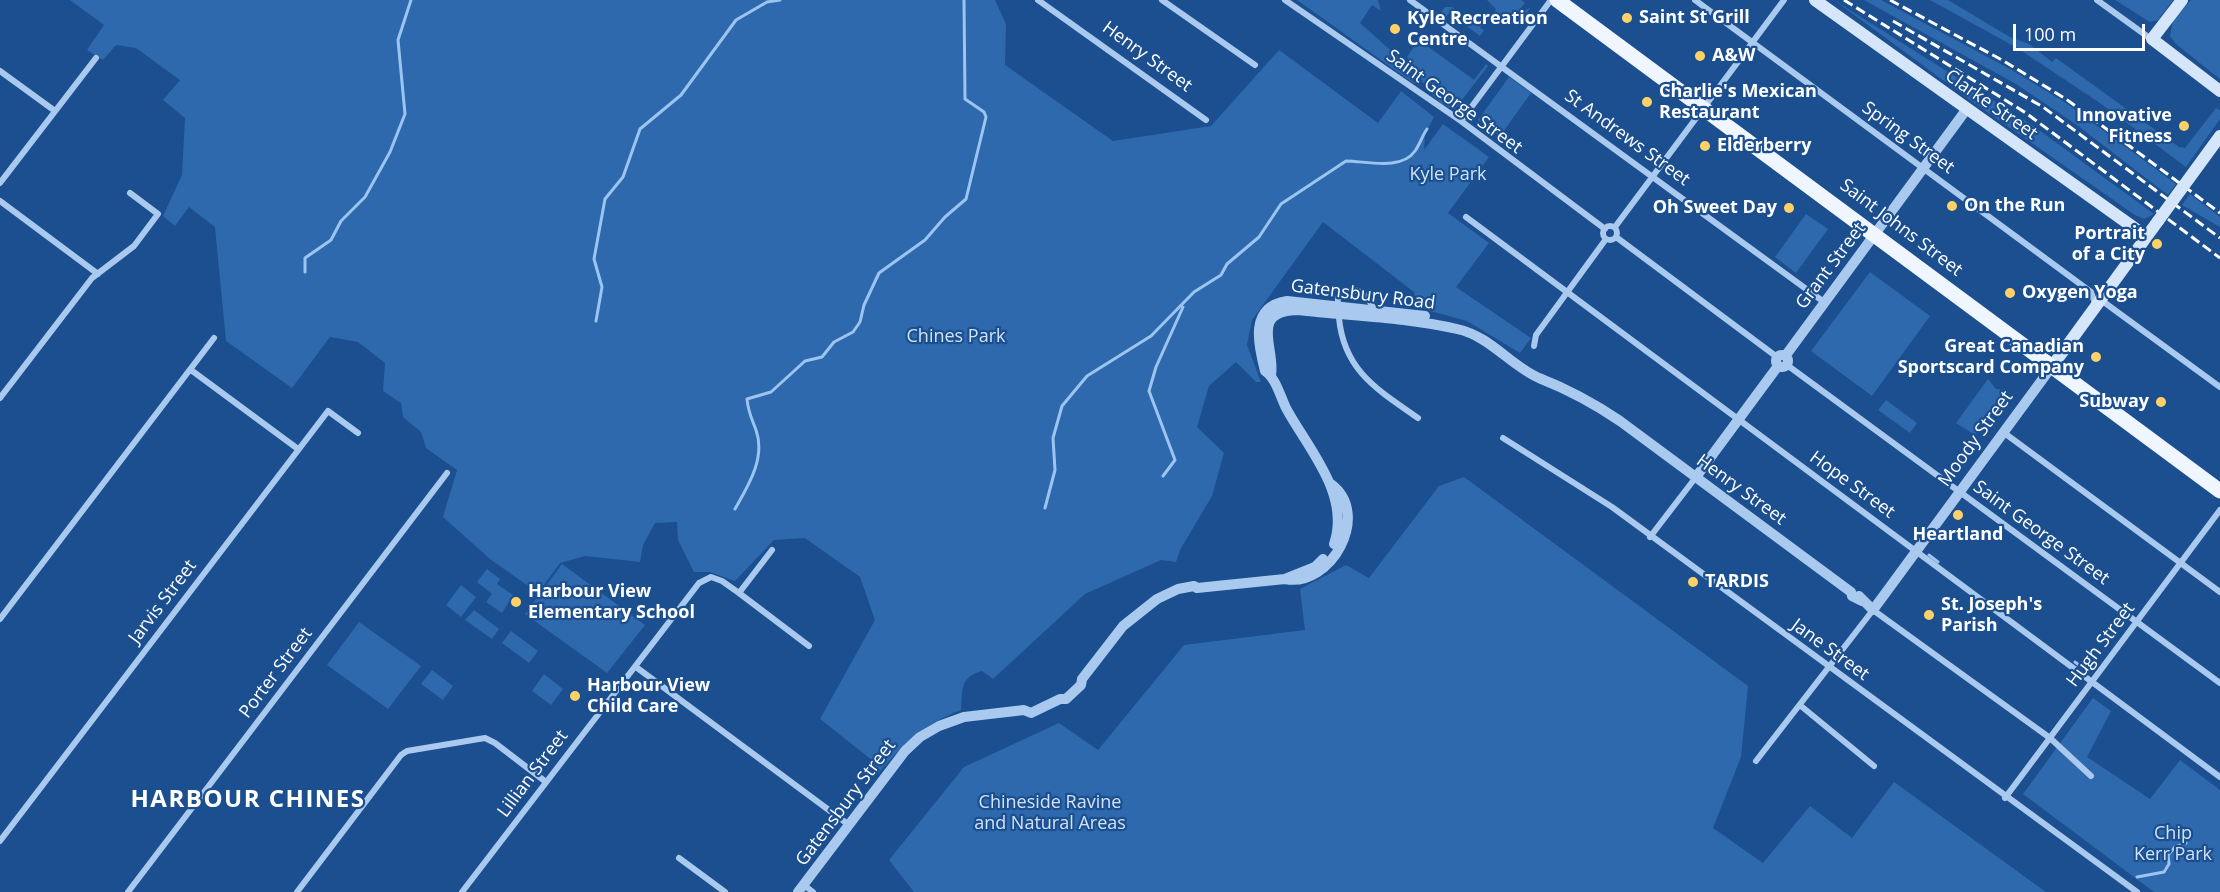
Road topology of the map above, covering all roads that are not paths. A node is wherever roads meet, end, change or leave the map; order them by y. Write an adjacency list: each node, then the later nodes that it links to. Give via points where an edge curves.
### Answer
1 (1038, 0): 22 (street, Henry Street)
2 (1162, 0): 15 (street)
3 (1285, 0): 23 (street, Saint George Street)
4 (1410, 0): 16 (street, St Andrews Street)
5 (1551, 0): 16 (street)
6 (1557, 0): 19 (main road, Saint Johns Street)
7 (1695, 0): 13 (street, Spring Street)
8 (1784, 0): 13 (street)
9 (1815, 0): 20 (main road, Clarke Street)
10 (2097, 0): 12 (street)
11 (2182, 0): 12 (main road)
12 (2152, 39): 18 (main road)
13 (1753, 42): 19 (street); 25 (street, Spring Street)
14 (96, 58): 21 (street)
15 (1254, 65)
16 (1501, 65): 23 (street); 26 (street, St Andrews Street)
17 (0, 70): 21 (street)
18 (2220, 92)
19 (1705, 108): 26 (street); 33 (main road, Saint Johns Street)
20 (1966, 110): 25 (street, Grant Street); 35 (main road, Clarke Street)
21 (55, 111): 27 (street)
22 (1206, 120)
23 (1461, 121): 32 (street, Saint George Street)
24 (2220, 136): 35 (main road, Moody Street, bridge)
25 (1923, 168): 33 (street, Grant Street); 40 (street, Spring Street, via 2091,292)
26 (1653, 176): 31 (street); 39 (street, St Andrews Street)
27 (0, 183)
28 (130, 193): 37 (street, via 158,214 138,242)
29 (0, 201): 37 (street)
30 (1466, 217): 38 (street, Hope Street)
31 (1614, 227): 32 (street); 34 (street)
32 (1605, 229): 36 (street)
33 (1876, 234): 39 (street, Grant Street); 47 (main road, Saint Johns Street)
34 (1616, 237): 36 (street); 46 (street, Saint George Street)
35 (2147, 237): 40 (main road, Moody Street)
36 (1606, 239): 38 (street)
37 (98, 274): 50 (street)
38 (1568, 293): 45 (street, via 1536,335); 53 (street, Hope Street)
39 (1824, 302): 46 (street, Grant Street)
40 (2098, 303): 47 (main road, Moody Street); 49 (street, Spring Street)
41 (1374, 309): 42 (street, Gatensbury Road); 42 (street, via 1370,298 1362,292 1342,292 1337,299); 43 (street, Gatensbury Road, via 1449,322)
42 (1338, 310): 43 (street, Gatensbury Road); 52 (street, via 1342,343 1358,371); 78 (street, Gatensbury Road, via 1298,310 1276,315 1266,335 1271,375 1286,408 1345,505 1346,531 1341,549 1316,575 1297,582 1285,579 1197,588 1157,599 1134,615 1066,699 1039,711)
43 (1456, 328): 51 (street, Gatensbury Road, via 1495,347 1539,378 1542,385)
44 (214, 338): 48 (street)
45 (1534, 346)
46 (1782, 361): 53 (street, Grant Street); 61 (street, Saint George Street)
47 (2053, 365): 54 (street, Moody Street); 60 (main road, Saint Johns Street)
48 (191, 370): 57 (street); 70 (street)
49 (2220, 387)
50 (0, 398)
51 (1611, 415): 59 (street, Henry Street)
52 (1418, 418)
53 (1738, 421): 59 (street, Grant Street); 65 (street, Hope Street)
54 (2003, 432): 61 (street, Moody Street); 66 (street)
55 (358, 433): 57 (street, Jarvis Street, via 328,411)
56 (1503, 438): 63 (street, Jane Street, via 1612,507)
57 (298, 449): 87 (street, Jarvis Street)
58 (447, 473): 90 (street, Porter Street)
59 (1696, 477): 63 (street, Grant Street); 69 (street, Henry Street, via 1855,592)
60 (2220, 491)
61 (1960, 492): 65 (street, Moody Street); 71 (street, Saint George Street)
62 (2220, 510): 66 (street, Hugh Street)
63 (1650, 537): 74 (street, Jane Street)
64 (772, 550): 68 (street)
65 (1916, 550): 69 (street, Moody Street); 75 (street, Hope Street)
66 (2181, 563): 67 (street); 71 (street, Hugh Street)
67 (2220, 592)
68 (739, 593): 72 (street); 73 (street, Lillian Street, via 711,578 699,583)
69 (1873, 610): 74 (street, Moody Street); 79 (street, Henry Street, via 1892,619 1892,623)
70 (0, 619)
71 (2137, 622): 75 (street, Hugh Street); 76 (street, Saint George Street)
72 (809, 646)
73 (636, 667): 84 (street, Lillian Street); 86 (street)
74 (1829, 668): 77 (street, Moody Street); 85 (street, Jane Street)
75 (2093, 682): 79 (street, Hugh Street); 83 (street, Hope Street)
76 (2220, 683)
77 (1801, 706): 80 (street, Moody Street); 81 (street)
78 (1024, 710): 86 (street, Gatensbury Street, via 964,717 929,731 905,751)
79 (2050, 738): 82 (street, Henry Street); 85 (street, Hugh Street)
80 (1756, 761)
81 (1874, 765)
82 (2091, 776)
83 (2220, 777)
84 (546, 783): 91 (street, via 485,738 407,751); 92 (street, Lillian Street)
85 (2005, 798): 95 (street, Jane Street)
86 (849, 825): 89 (street, Gatensbury Street)
87 (0, 841)
88 (679, 858): 93 (street)
89 (801, 888): 94 (street)
90 (128, 892)
91 (297, 892)
92 (462, 892)
93 (725, 892)
94 (813, 892)
95 (2137, 892)

